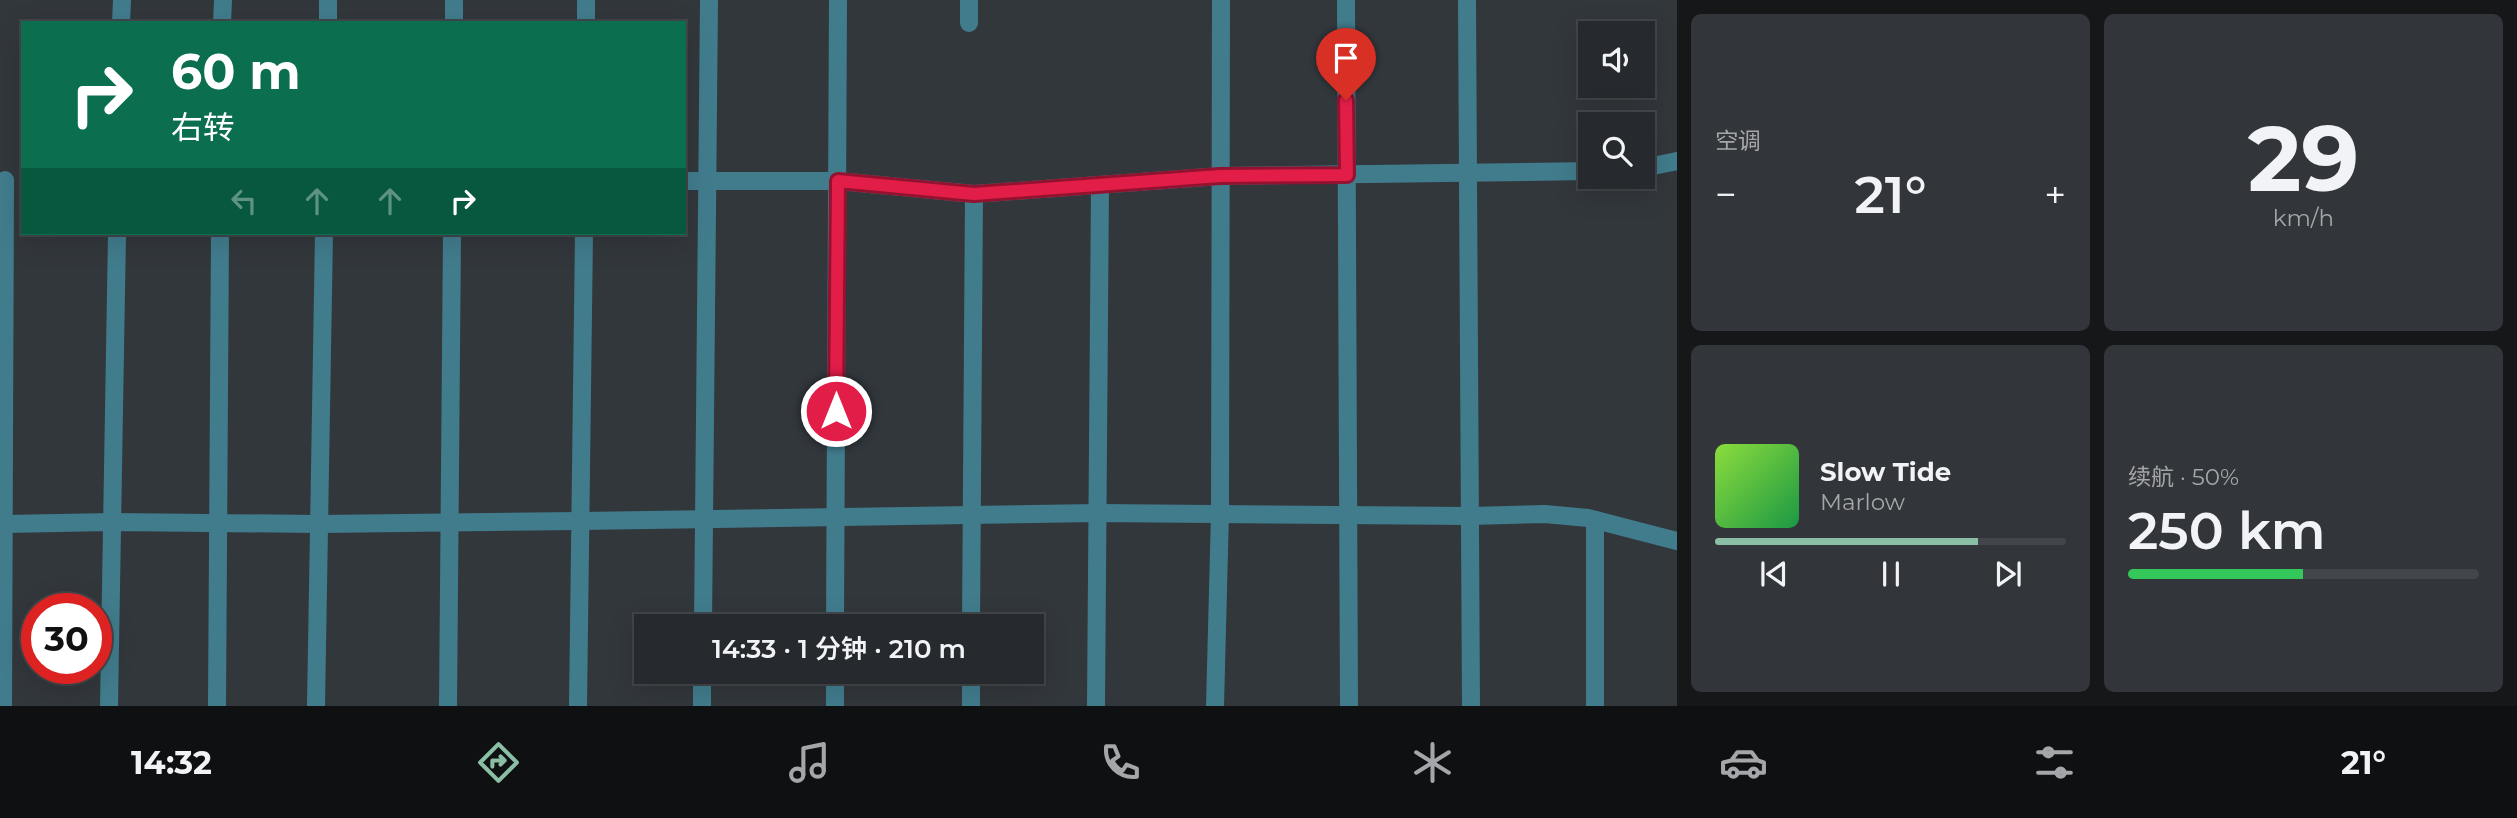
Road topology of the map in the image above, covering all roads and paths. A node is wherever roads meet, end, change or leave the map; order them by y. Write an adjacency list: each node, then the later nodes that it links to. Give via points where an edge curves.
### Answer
1 (122, 0): 12 (street)
2 (223, 0): 13 (street)
3 (328, 0): 14 (street)
4 (454, 0): 15 (street)
5 (586, 0): 16 (street)
6 (709, 0): 26 (street)
7 (838, 0): 27 (street)
8 (969, 0): 17 (street)
9 (1221, 0): 23 (street)
10 (1346, 0): 22 (street)
11 (1467, 0): 21 (street)
12 (121, 21)
13 (222, 21)
14 (328, 21)
15 (454, 21)
16 (586, 21)
17 (969, 23)
18 (1677, 161): 19 (street)
19 (1655, 166)
20 (1578, 171): 21 (street)
21 (1469, 173): 22 (street); 39 (street)
22 (1347, 175): 23 (street); 38 (street)
23 (1220, 176): 28 (street); 37 (street)
24 (9, 180): 47 (street)
25 (686, 181): 26 (street)
26 (707, 181): 27 (street); 41 (street)
27 (838, 181): 29 (street); 40 (street)
28 (1100, 185): 29 (street); 36 (street)
29 (974, 194): 35 (street)
30 (117, 235): 44 (street)
31 (220, 235): 45 (street)
32 (324, 235): 48 (street)
33 (452, 235): 46 (street)
34 (584, 235): 43 (street)
35 (972, 513): 36 (street); 40 (street); 52 (street)
36 (1097, 513): 37 (street); 65 (street)
37 (1220, 513): 38 (street); 66 (street)
38 (1349, 514): 39 (street); 67 (street)
39 (1471, 516): 42 (street, via 1567,515); 68 (street)
40 (836, 517): 41 (street); 51 (street)
41 (704, 520): 43 (street); 50 (street)
42 (1595, 520): 49 (street); 69 (street)
43 (581, 521): 46 (street); 61 (street)
44 (112, 522): 45 (street); 47 (street); 57 (street)
45 (218, 522): 48 (street); 58 (street)
46 (450, 522): 48 (street); 60 (street)
47 (4, 524): 56 (street)
48 (319, 524): 59 (street)
49 (1677, 541)
50 (703, 614)
51 (835, 614)
52 (971, 614)
53 (702, 684): 62 (street)
54 (835, 684): 63 (street)
55 (971, 684): 64 (street)
56 (3, 706)
57 (109, 706)
58 (217, 706)
59 (316, 706)
60 (448, 706)
61 (578, 706)
62 (702, 706)
63 (835, 706)
64 (971, 706)
65 (1096, 706)
66 (1215, 706)
67 (1349, 706)
68 (1471, 706)
69 (1595, 706)

